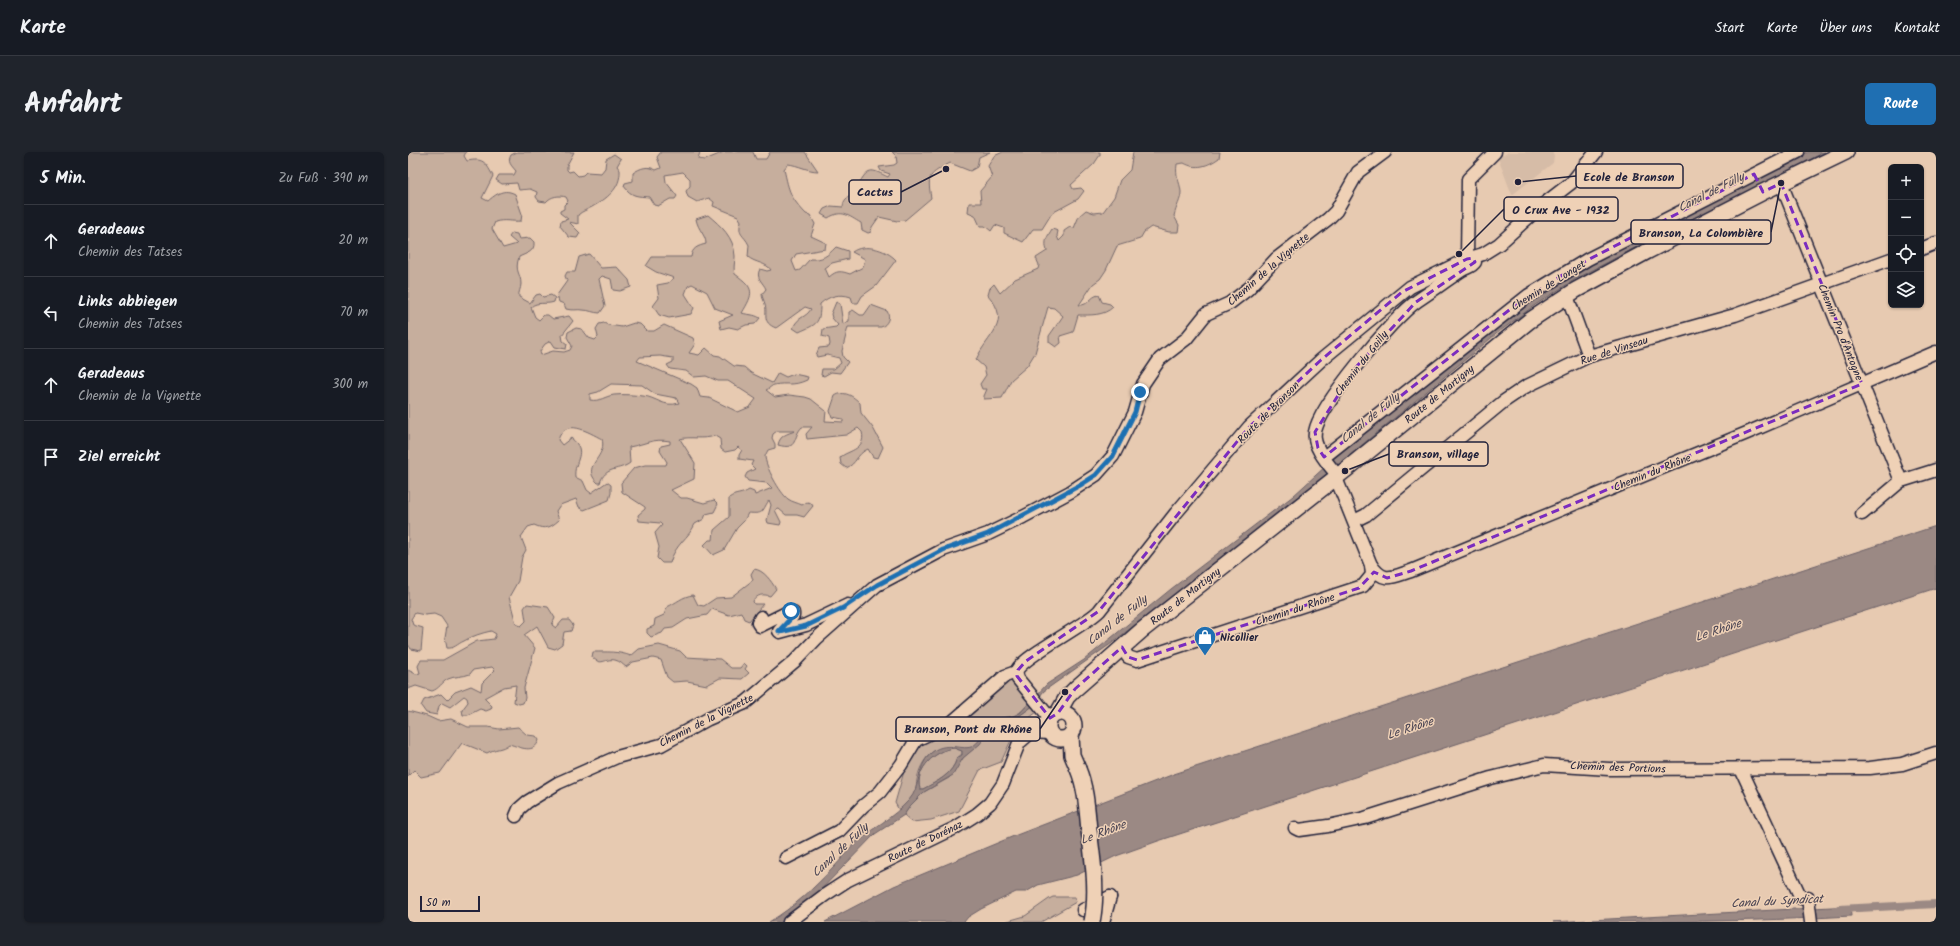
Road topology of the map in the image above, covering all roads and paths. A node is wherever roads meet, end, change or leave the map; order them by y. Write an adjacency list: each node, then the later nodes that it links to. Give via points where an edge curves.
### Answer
1 (1385, 152): 25 (street, Chemin de la Vignette, via 1358,172 1336,211 1324,223 1276,259 1230,304 1206,314 1186,339 1160,358 1143,384 1135,412 1116,452 1096,475 1070,492 988,534 943,550 877,585)
2 (1495, 152): 11 (street, via 1468,179)
3 (1596, 152): 11 (street, Route de Branson, via 1571,183 1499,244)
4 (1798, 152): 6 (street, Chemin de Longet)
5 (1846, 152): 7 (main road, Route de Martigny)
6 (1754, 174): 8 (street); 18 (street, Chemin de Longet, via 1588,259 1528,295)
7 (1781, 183): 8 (main road, Route de Martigny); 13 (street, Chemin Pro d'Antogne)
8 (1763, 192): 14 (main road, Route de Martigny)
9 (1936, 243): 10 (street)
10 (1924, 248)
11 (1470, 258): 18 (street, Chemin du Goilly, via 1474,264 1406,311 1380,337 1356,367 1329,405 1315,432 1318,448); 28 (street, Route de Branson, via 1406,290 1321,360 1250,427 1176,513 1099,611 1026,661)
12 (1888, 260): 13 (street, Rue de Vinseau)
13 (1822, 285): 16 (street, Rue de Vinseau, via 1735,315); 17 (street, Chemin Pro d'Antogne)
14 (1567, 296): 16 (street); 20 (main road, Route de Martigny, via 1516,331)
15 (1936, 352): 17 (street, Chemin du Rhône)
16 (1589, 356): 23 (street, Rue de Vinseau, via 1519,391 1366,515)
17 (1862, 384): 21 (street, Chemin Pro d'Antogne); 24 (street, Chemin du Rhône, via 1411,571 1384,578 1378,575)
18 (1326, 459): 20 (street, Chemin du Goilly)
19 (1936, 470): 21 (street)
20 (1336, 475): 23 (street, Chemin du Goilly); 27 (main road, Route de Martigny)
21 (1901, 481): 22 (street)
22 (1862, 514)
23 (1354, 521): 24 (street, Chemin du Goilly)
24 (1371, 565): 27 (street, Chemin du Rhône, via 1370,578 1359,588 1137,660 1128,657)
25 (860, 598): 26 (street, via 806,626 780,632 793,613 788,612 760,626 758,623); 32 (street, Chemin de la Vignette, via 795,661 750,699 661,745 618,757 558,783 527,802)
26 (761, 617)
27 (1122, 647): 29 (main road, Route de Martigny, via 1070,695)
28 (1016, 672): 29 (street, via 1018,679); 34 (street, Route de Branson, via 1005,676 947,726 918,738 880,792 839,831)
29 (1056, 723): 36 (street, Route de Dorénaz, via 1031,732 1016,749 1007,776 997,794 978,814 955,828 848,880); 37 (main road, bridge, via 1078,769 1086,799 1094,873 1095,906)
30 (1936, 753): 31 (street, Chemin des Portions, via 1882,768)
31 (1741, 769): 33 (street, Chemin des Portions, via 1609,769 1544,765 1491,778 1359,819 1328,826); 39 (street, via 1806,899)
32 (516, 816)
33 (1301, 828)
34 (786, 858)
35 (1083, 910): 38 (street, via 1110,897)
36 (789, 922)
37 (1092, 922)
38 (1102, 922)
39 (1811, 922)

